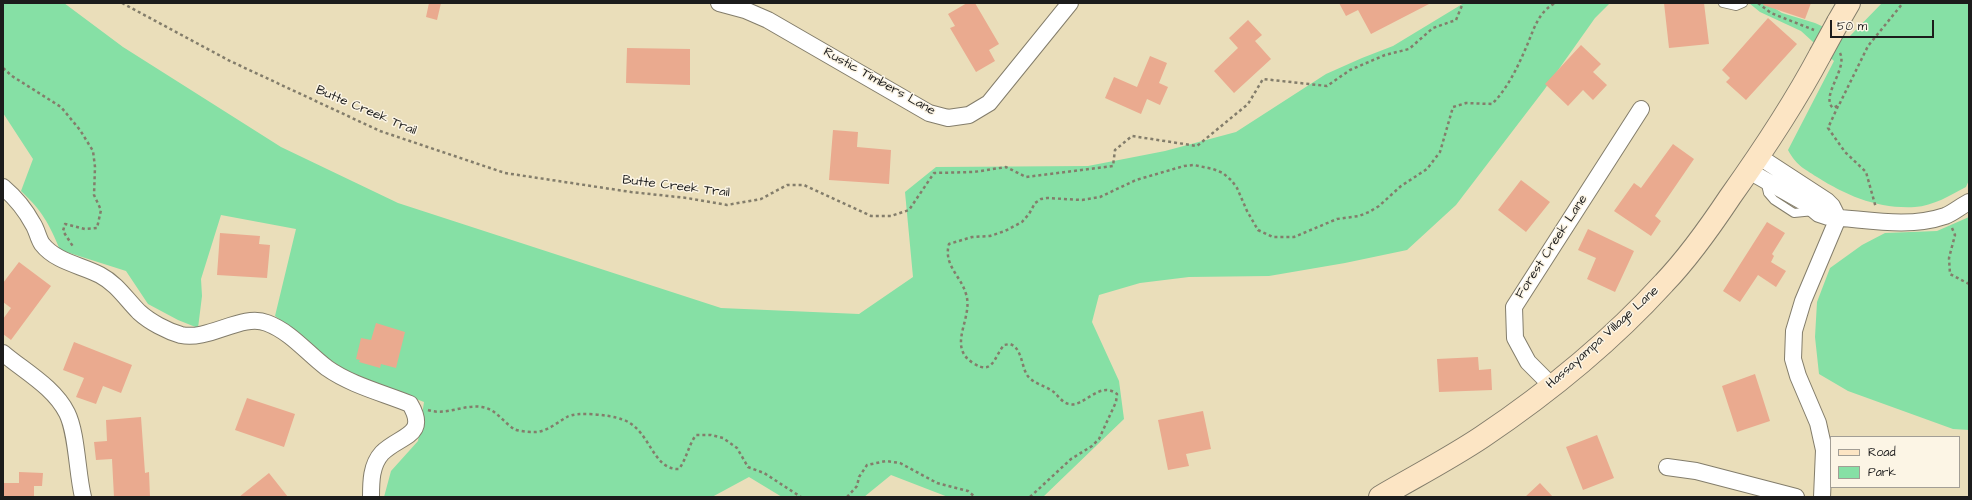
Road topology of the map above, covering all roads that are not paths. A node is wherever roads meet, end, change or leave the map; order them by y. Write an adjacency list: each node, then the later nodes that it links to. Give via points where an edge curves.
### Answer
1 (719, 3): 2 (street, Rustic Timbers Lane, via 768,20 929,113 948,118 969,114 989,103)
2 (1070, 3)
3 (1722, 3): 4 (lane, via 1736,6)
4 (1743, 3)
5 (1849, 3): 7 (street, Hassayampa Village Lane, bridge)
6 (1641, 109): 13 (street, Forest Creek Lane, via 1514,307 1515,338 1528,362)
7 (1757, 169): 10 (street); 10 (street); 13 (street, Hassayampa Village Lane, via 1665,283 1610,336)
8 (3, 187): 16 (street, via 25,209 42,243 51,252 100,275 116,286 140,313 157,325 182,335 195,336 247,322 266,322 292,338 327,368 343,378 410,404 418,421 411,432 382,453 374,468)
9 (1969, 202): 11 (street, via 1946,216 1930,220 1900,223)
10 (1812, 203): 11 (street, via 1828,217)
11 (1838, 218): 19 (street, via 1803,301 1794,331 1793,359 1818,423 1824,450)
12 (3, 353): 15 (street, via 46,387 60,401 68,414)
13 (1552, 386): 17 (street, Hassayampa Village Lane, via 1482,437)
14 (1667, 467): 18 (street, via 1696,471)
15 (83, 497)
16 (371, 497)
17 (1380, 497)
18 (1796, 497)
19 (1822, 497)

